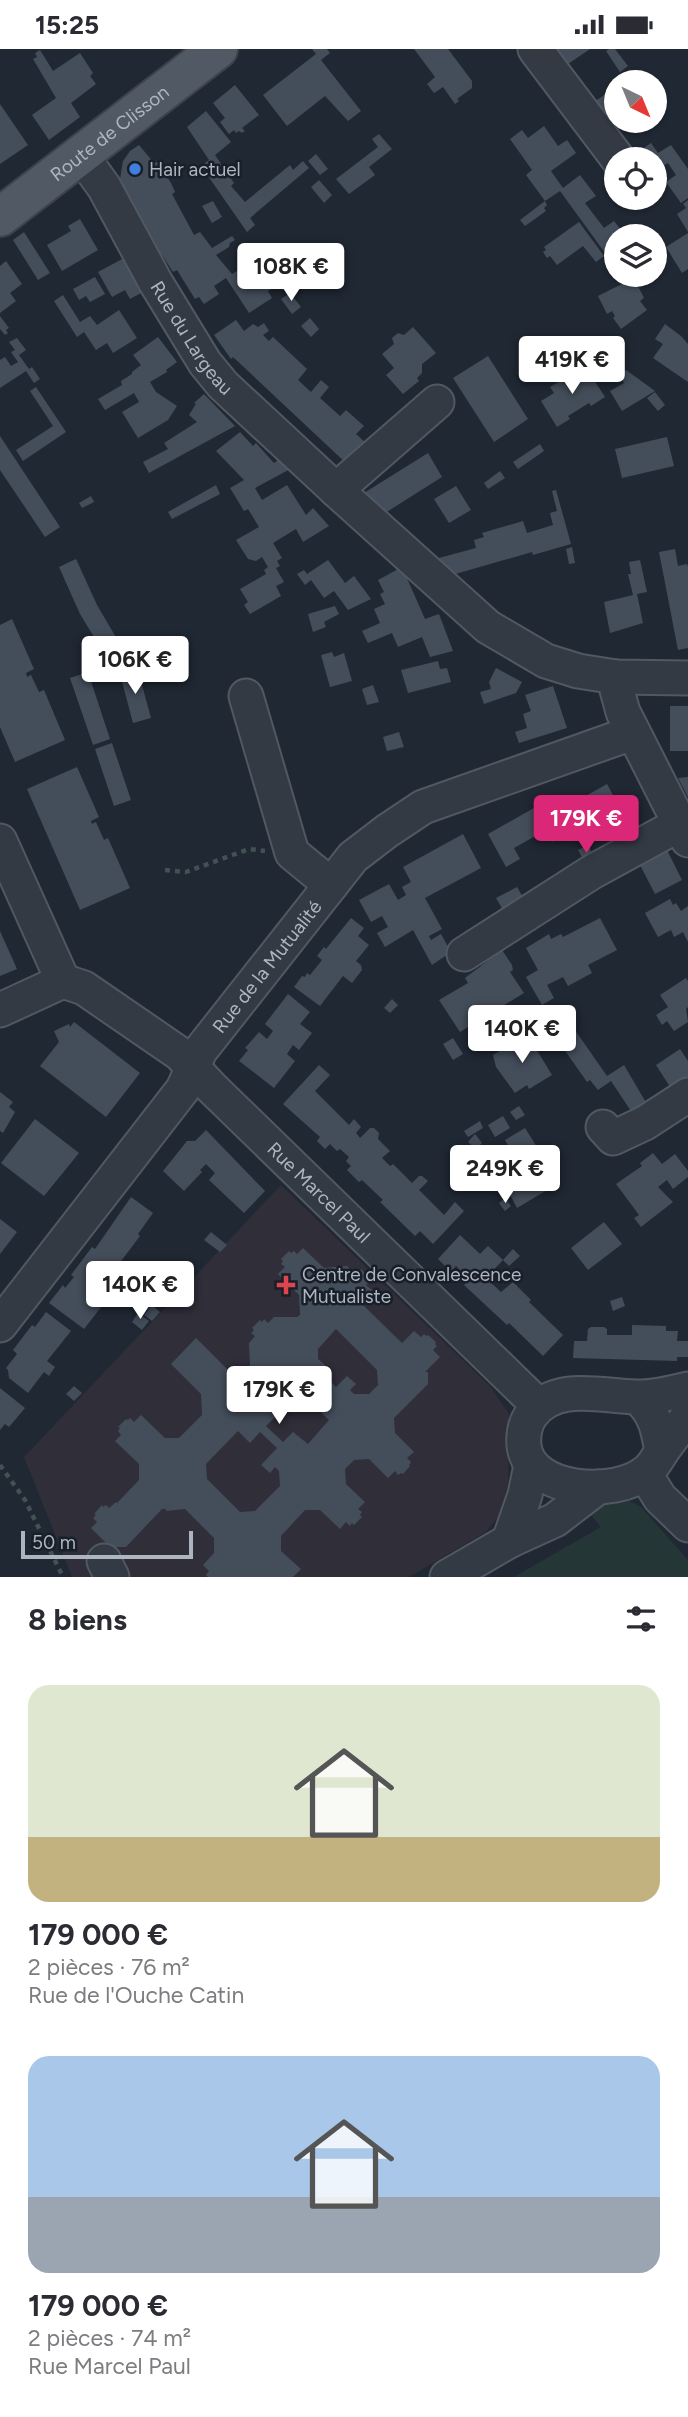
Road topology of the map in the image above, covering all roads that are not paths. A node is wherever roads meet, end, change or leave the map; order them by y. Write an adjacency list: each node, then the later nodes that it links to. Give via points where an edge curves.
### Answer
1 (218, 49): 4 (main road, Route de Clisson)
2 (535, 49): 3 (street)
3 (609, 147)
4 (81, 155): 5 (main road, Route de Clisson); 7 (street, Rue du Largeau, via 205,363)
5 (0, 217)
6 (437, 401): 7 (street)
7 (336, 491): 8 (street, Rue du Largeau, via 488,627 546,661)
8 (617, 677): 9 (street, Rue du Largeau); 11 (street)
9 (688, 678)
10 (246, 696): 14 (street, via 292,853)
11 (632, 733): 12 (street); 14 (street, Rue de la Mutualité, via 423,807 353,857)
12 (684, 832): 15 (street, via 592,871)
13 (0, 841): 16 (street)
14 (331, 884): 18 (street, Rue de la Mutualité)
15 (464, 954)
16 (63, 981): 17 (street); 18 (street, Rue Marcel Paul, via 84,988)
17 (0, 1010)
18 (192, 1067): 21 (street, Rue de la Mutualité, via 183,1089); 24 (street, Rue Marcel Paul)
19 (688, 1095): 20 (street, via 613,1139)
20 (603, 1127)
21 (0, 1325)
22 (688, 1389): 23 (street)
23 (637, 1397): 24 (street, via 572,1394 554,1396); 26 (street, via 656,1423)
24 (538, 1405): 27 (street, via 523,1437)
25 (688, 1416): 26 (street)
26 (653, 1463): 28 (street, via 629,1482); 29 (street, via 660,1498)
27 (531, 1465): 28 (street, via 560,1482); 30 (street)
28 (598, 1487): 30 (street, via 555,1520)
29 (688, 1525)
30 (509, 1541): 31 (street)
31 (447, 1577)

